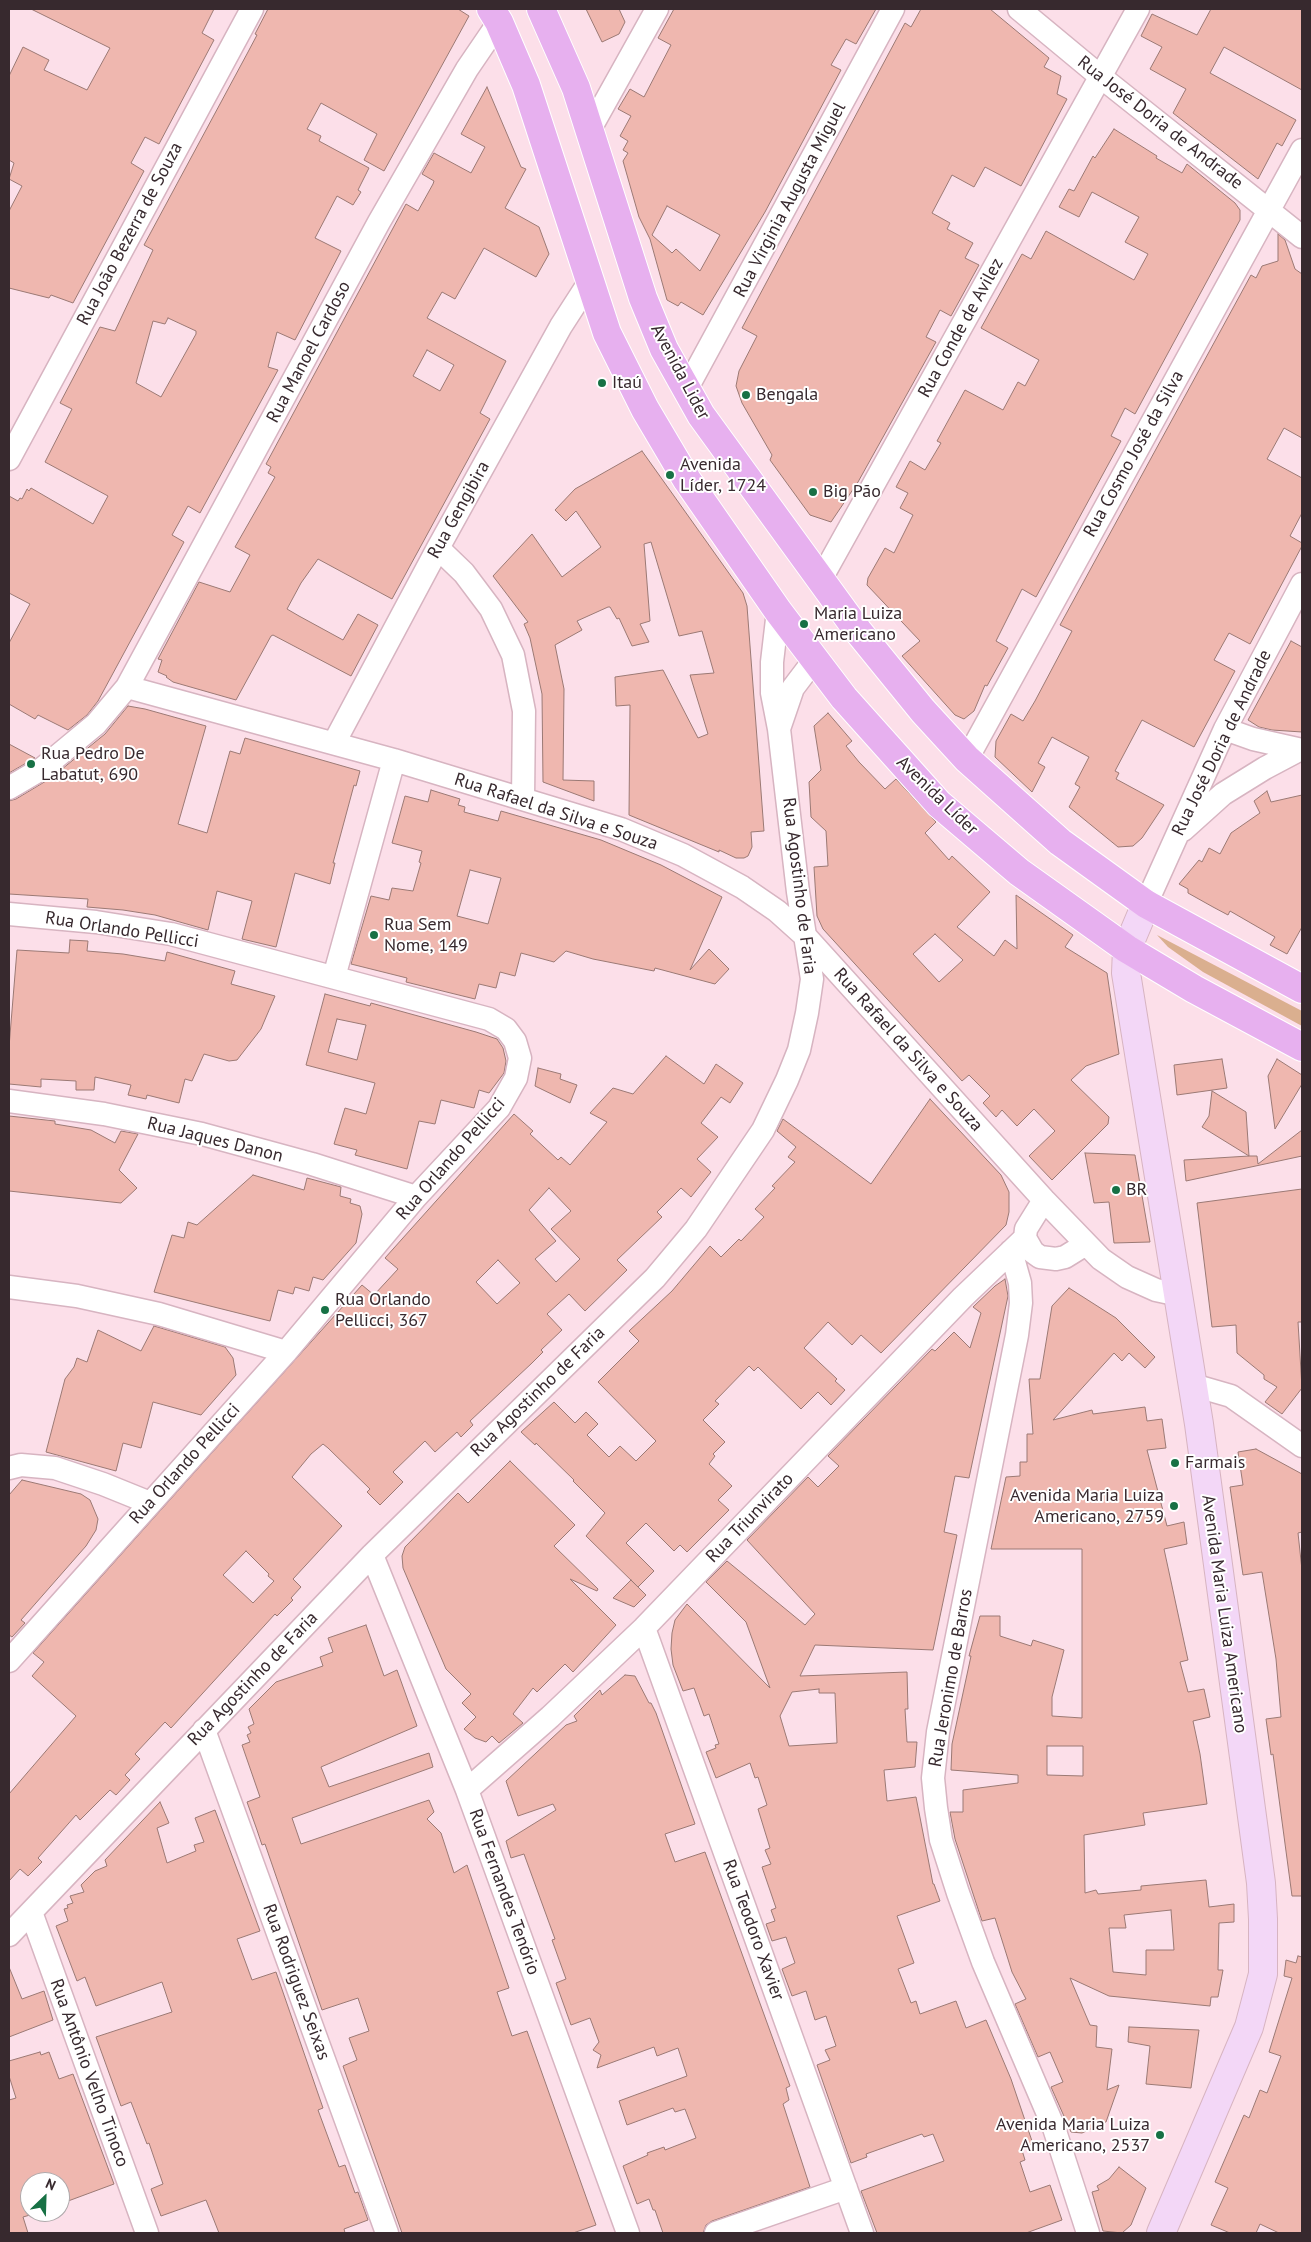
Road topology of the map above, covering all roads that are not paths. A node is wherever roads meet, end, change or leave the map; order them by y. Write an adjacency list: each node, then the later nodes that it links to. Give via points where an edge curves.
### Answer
1 (252, 9): 15 (street, Rua João Bezerra de Souza)
2 (541, 9): 9 (main road, Avenida Lider, via 576,88)
3 (657, 9): 9 (street)
4 (893, 9): 14 (street, Rua Virginia Augusta Miguel)
5 (1019, 9): 8 (street, Rua José Doria de Andrade)
6 (1138, 9): 8 (street)
7 (495, 16): 13 (main road, via 526,85); 21 (street, Rua Manoel Cardoso, via 379,222)
8 (1101, 77): 11 (street, Rua José Doria de Andrade); 17 (street, Rua Conde de Avilez)
9 (589, 131): 14 (main road, Avenida Lider, via 642,298)
10 (1302, 150): 11 (street, Rua Cosmo José da Silva)
11 (1269, 210): 12 (street, Rua José Doria de Andrade); 26 (street, Rua Cosmo José da Silva)
12 (1302, 237)
13 (590, 281): 16 (street, Rua Gengibira, via 561,326); 19 (main road, Avenida Líder, via 607,333 645,409 689,482)
14 (686, 390): 17 (main road, Avenida Lider, via 701,416)
15 (9, 459)
16 (438, 548): 24 (street, Rua Gengibira); 29 (street, via 464,573 491,609 513,655 524,711)
17 (821, 579): 26 (main road, Avenida Lider, via 905,689)
18 (1302, 584): 23 (street, Rua José Doria de Andrade)
19 (778, 611): 20 (main road, Avenida Líder); 22 (street, Rua Agostinho de Faria, via 772,678)
20 (815, 659): 22 (street, Rua Agostinho de Faria, via 793,688); 34 (main road, Avenida Líder, via 844,698 939,804 1019,872)
21 (127, 687): 24 (street, Rua Rafael da Silva e Souza); 28 (street, Rua Manoel Cardoso, via 96,724 43,768)
22 (779, 729): 33 (street, Rua Agostinho de Faria)
23 (1225, 729): 25 (street); 30 (street, Rua José Doria de Andrade)
24 (334, 743): 27 (street, Rua Rafael da Silva e Souza)
25 (1301, 750): 30 (street, via 1264,768 1223,794)
26 (967, 759): 31 (main road, via 1060,842)
27 (394, 760): 29 (street, Rua Rafael da Silva e Souza); 35 (street)
28 (9, 788)
29 (523, 799): 33 (street, Rua Rafael da Silva e Souza, via 622,829 683,855 742,887 777,911)
30 (1177, 836): 31 (street, Rua José Doria de Andrade)
31 (1146, 904): 34 (main road); 36 (main road)
32 (9, 914): 35 (street, Rua Orlando Pellicci, via 96,922 171,934)
33 (806, 937): 40 (street, Rua Rafael da Silva e Souza); 50 (street, Rua Agostinho de Faria, via 812,979 799,1050 763,1130 722,1193 655,1278)
34 (1127, 949): 37 (main road, Avenida Líder); 44 (main road, Avenida Maria Luiza Americano, via 1126,973)
35 (334, 977): 39 (street, Rua Orlando Pellicci, via 489,1019 506,1029 514,1041 520,1058 516,1078 508,1094 499,1108)
36 (1302, 989)
37 (1302, 1047)
38 (9, 1101): 39 (street, Rua Jaques Danon, via 104,1114 202,1134)
39 (416, 1197): 45 (street, Rua Orlando Pellicci)
40 (1044, 1200): 41 (street, Rua Rafael da Silva e Souza); 42 (street)
41 (1086, 1244): 42 (street, via 1065,1257 1048,1258); 44 (street, Rua Rafael da Silva e Souza, via 1126,1277 1156,1290)
42 (1018, 1245): 51 (street, Rua Triunvirato, via 963,1297); 63 (street, Rua Jeronimo de Barros, via 1021,1303 1017,1335 938,1732 933,1778 942,1840 958,1893 983,1962 1054,2128)
43 (9, 1287): 45 (street, via 77,1296 159,1314)
44 (1179, 1295): 46 (main road, Avenida Maria Luiza Americano)
45 (286, 1352): 49 (street, Rua Orlando Pellicci)
46 (1193, 1385): 47 (street, via 1231,1396); 64 (main road, Avenida Maria Luiza Americano, via 1261,1883 1263,1974 1249,2027)
47 (1302, 1446)
48 (9, 1468): 49 (street, via 20,1465 55,1468)
49 (150, 1503): 52 (street, Rua Orlando Pellicci)
50 (372, 1555): 53 (street, Rua Agostinho de Faria); 54 (street, Rua Fernandes Tenório)
51 (644, 1628): 54 (street, Rua Triunvirato); 57 (street, Rua Teodoro Xavier)
52 (9, 1661)
53 (204, 1730): 55 (street, Rua Agostinho de Faria); 59 (street, Rua Rodriguez Seixas)
54 (467, 1790): 60 (street, Rua Fernandes Tenório)
55 (31, 1912): 56 (street, Rua Agostinho de Faria); 58 (street, Rua Antônio Velho Tinoco)
56 (9, 1935)
57 (846, 2188): 61 (street); 62 (street, Rua Teodoro Xavier)
58 (147, 2233)
59 (387, 2233)
60 (628, 2233)
61 (716, 2233)
62 (862, 2233)
63 (1088, 2233)
64 (1161, 2233)

